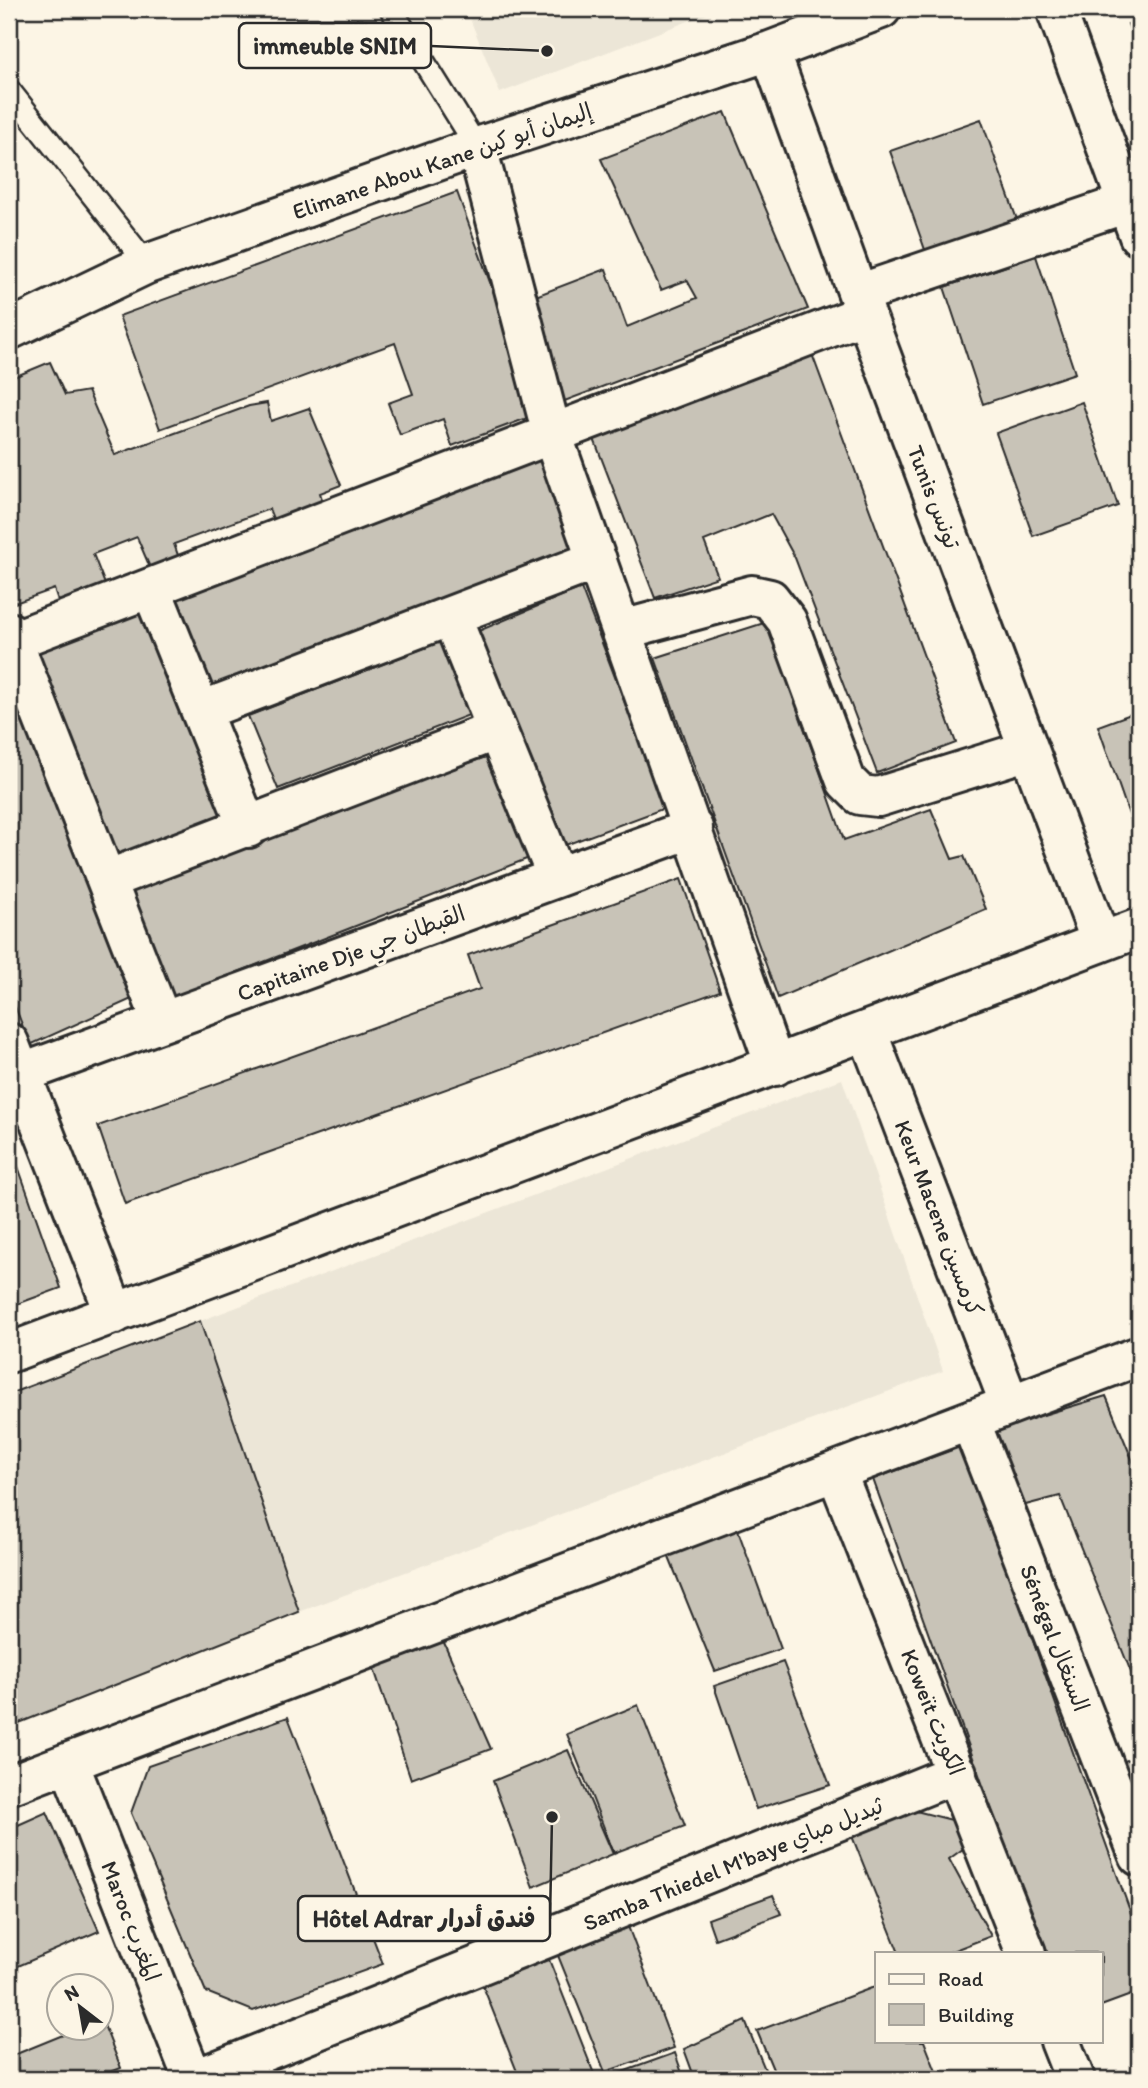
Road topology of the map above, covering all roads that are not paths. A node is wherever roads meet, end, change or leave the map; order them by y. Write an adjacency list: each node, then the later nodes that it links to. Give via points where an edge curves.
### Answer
1 (391, 9): 6 (lane)
2 (881, 9): 4 (street, Elimane Abou Kane إليمان أبو كين)
3 (1056, 9): 7 (street)
4 (770, 51): 6 (street, Elimane Abou Kane إليمان أبو كين); 9 (street, Tunis تونس)
5 (10, 94): 8 (lane)
6 (477, 147): 8 (street, Elimane Abou Kane إليمان أبو كين); 11 (street)
7 (1133, 219): 9 (street)
8 (147, 264): 10 (street, Elimane Abou Kane إليمان أبو كين)
9 (862, 304): 11 (street); 19 (street, Tunis تونس)
10 (9, 330)
11 (552, 434): 12 (street); 13 (street)
12 (597, 560): 14 (street); 15 (street)
13 (151, 588): 16 (street); 17 (street)
14 (451, 616): 17 (street); 18 (street)
15 (622, 630): 19 (street, via 752,596 770,599 788,621 846,781 860,794 878,797); 21 (street)
16 (10, 636): 23 (street)
17 (201, 711): 20 (street)
18 (497, 730): 20 (street); 22 (street)
19 (1029, 750): 25 (street, Tunis تونس)
20 (248, 828): 23 (street)
21 (692, 828): 22 (street, Capitaine Dje القبطان جي); 29 (street)
22 (557, 877): 26 (street, Capitaine Dje القبطان جي)
23 (107, 880): 26 (street)
24 (1139, 928): 25 (street)
25 (1101, 942): 27 (street)
26 (162, 1022): 28 (street, Capitaine Dje القبطان جي)
27 (867, 1031): 29 (street); 33 (street, Keur Macene كرمسين)
28 (13, 1065): 30 (street)
29 (775, 1066): 30 (street)
30 (115, 1314): 31 (street)
31 (9, 1353)
32 (1136, 1367): 33 (street)
33 (1010, 1405): 34 (street)
34 (970, 1420): 35 (street); 39 (street, Sénégal السنغال)
35 (836, 1471): 36 (street); 37 (street, Koweït الكويت)
36 (69, 1763): 38 (street); 42 (street, Maroc المغرب)
37 (957, 1773): 40 (street, Koweït الكويت); 42 (street, Samba Thiedel M'baye ثيديل مباي)
38 (9, 1785)
39 (1139, 1856)
40 (1026, 1952)
41 (1060, 2042): 43 (street)
42 (195, 2079)
43 (1074, 2079)

